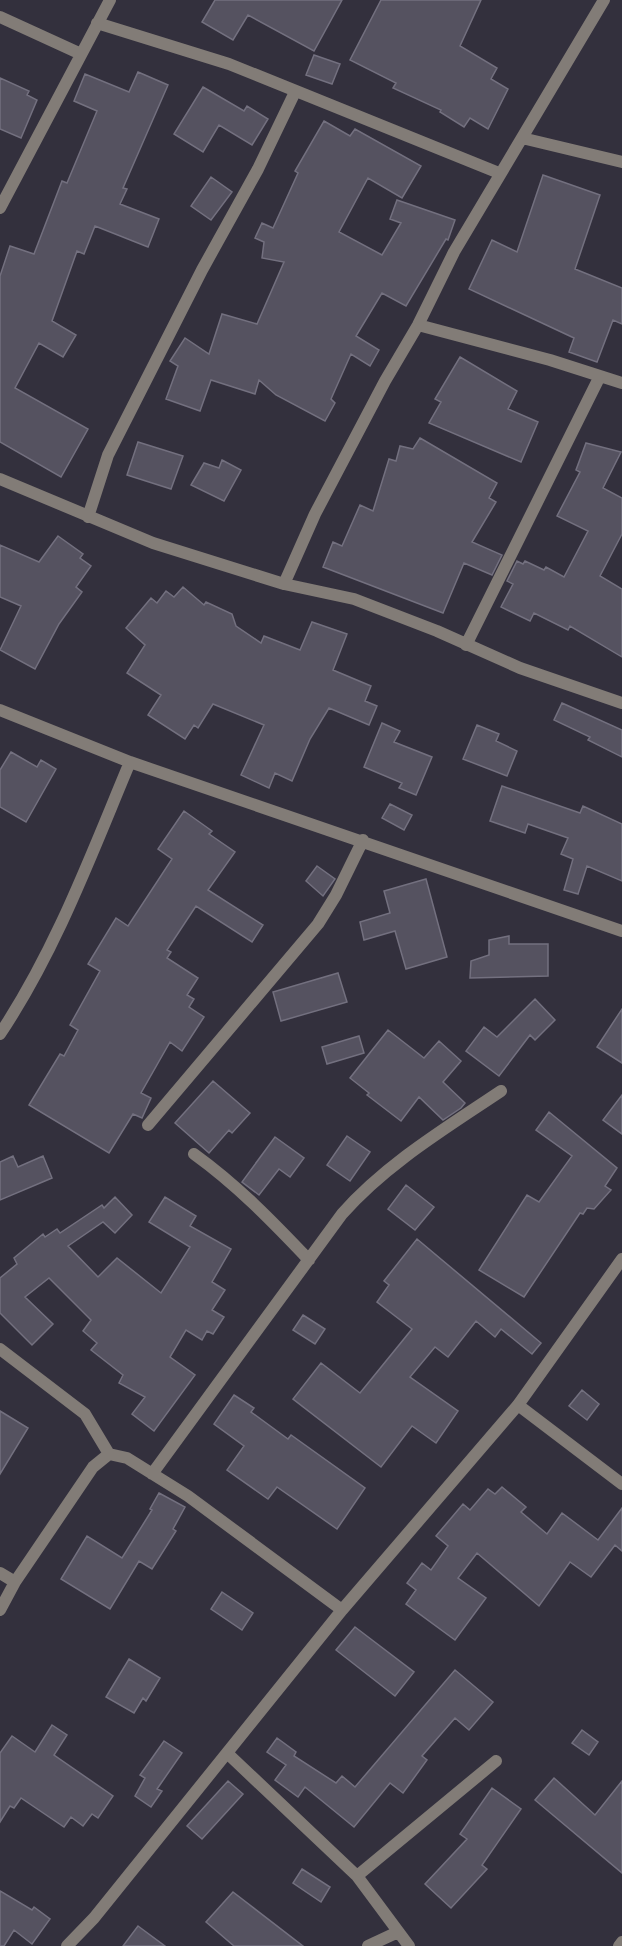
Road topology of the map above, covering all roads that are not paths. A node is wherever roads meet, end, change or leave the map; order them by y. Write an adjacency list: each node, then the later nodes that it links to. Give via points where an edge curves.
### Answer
1 (110, 0): 4 (street)
2 (604, 0): 7 (street)
3 (0, 17): 5 (street)
4 (97, 23): 5 (street); 6 (street, via 229,64)
5 (81, 54): 10 (street)
6 (296, 92): 9 (street); 15 (street, via 108,454)
7 (522, 138): 8 (street); 9 (street)
8 (622, 162)
9 (499, 173): 11 (street)
10 (0, 208)
11 (418, 325): 12 (street); 16 (street, via 336,474)
12 (600, 376): 13 (street); 17 (street)
13 (622, 383)
14 (0, 479): 15 (street)
15 (88, 517): 16 (street, via 153,543)
16 (284, 585): 17 (street, via 354,599)
17 (466, 645): 18 (street, via 520,668)
18 (622, 702)
19 (0, 710): 20 (street)
20 (130, 762): 21 (street); 23 (street, via 33,982)
21 (363, 840): 22 (street); 25 (street, via 318,924)
22 (622, 931)
23 (0, 1034)
24 (501, 1091): 28 (street, via 361,1192)
25 (148, 1125)
26 (194, 1154): 28 (street, via 261,1210)
27 (622, 1259): 30 (street)
28 (309, 1260): 32 (street)
29 (0, 1349): 31 (street, via 85,1414)
30 (518, 1405): 33 (street); 37 (street)
31 (109, 1454): 32 (street, via 127,1458); 35 (street, via 93,1467)
32 (152, 1474): 37 (street, via 246,1537)
33 (622, 1484)
34 (0, 1572): 35 (street)
35 (15, 1582): 36 (street)
36 (0, 1610)
37 (342, 1610): 38 (street)
38 (228, 1752): 40 (street); 43 (street)
39 (496, 1761): 40 (street)
40 (357, 1876): 41 (street)
41 (398, 1932): 44 (street); 45 (street)
42 (622, 1942): 46 (street)
43 (67, 1946)
44 (368, 1946)
45 (409, 1946)
46 (619, 1946)

